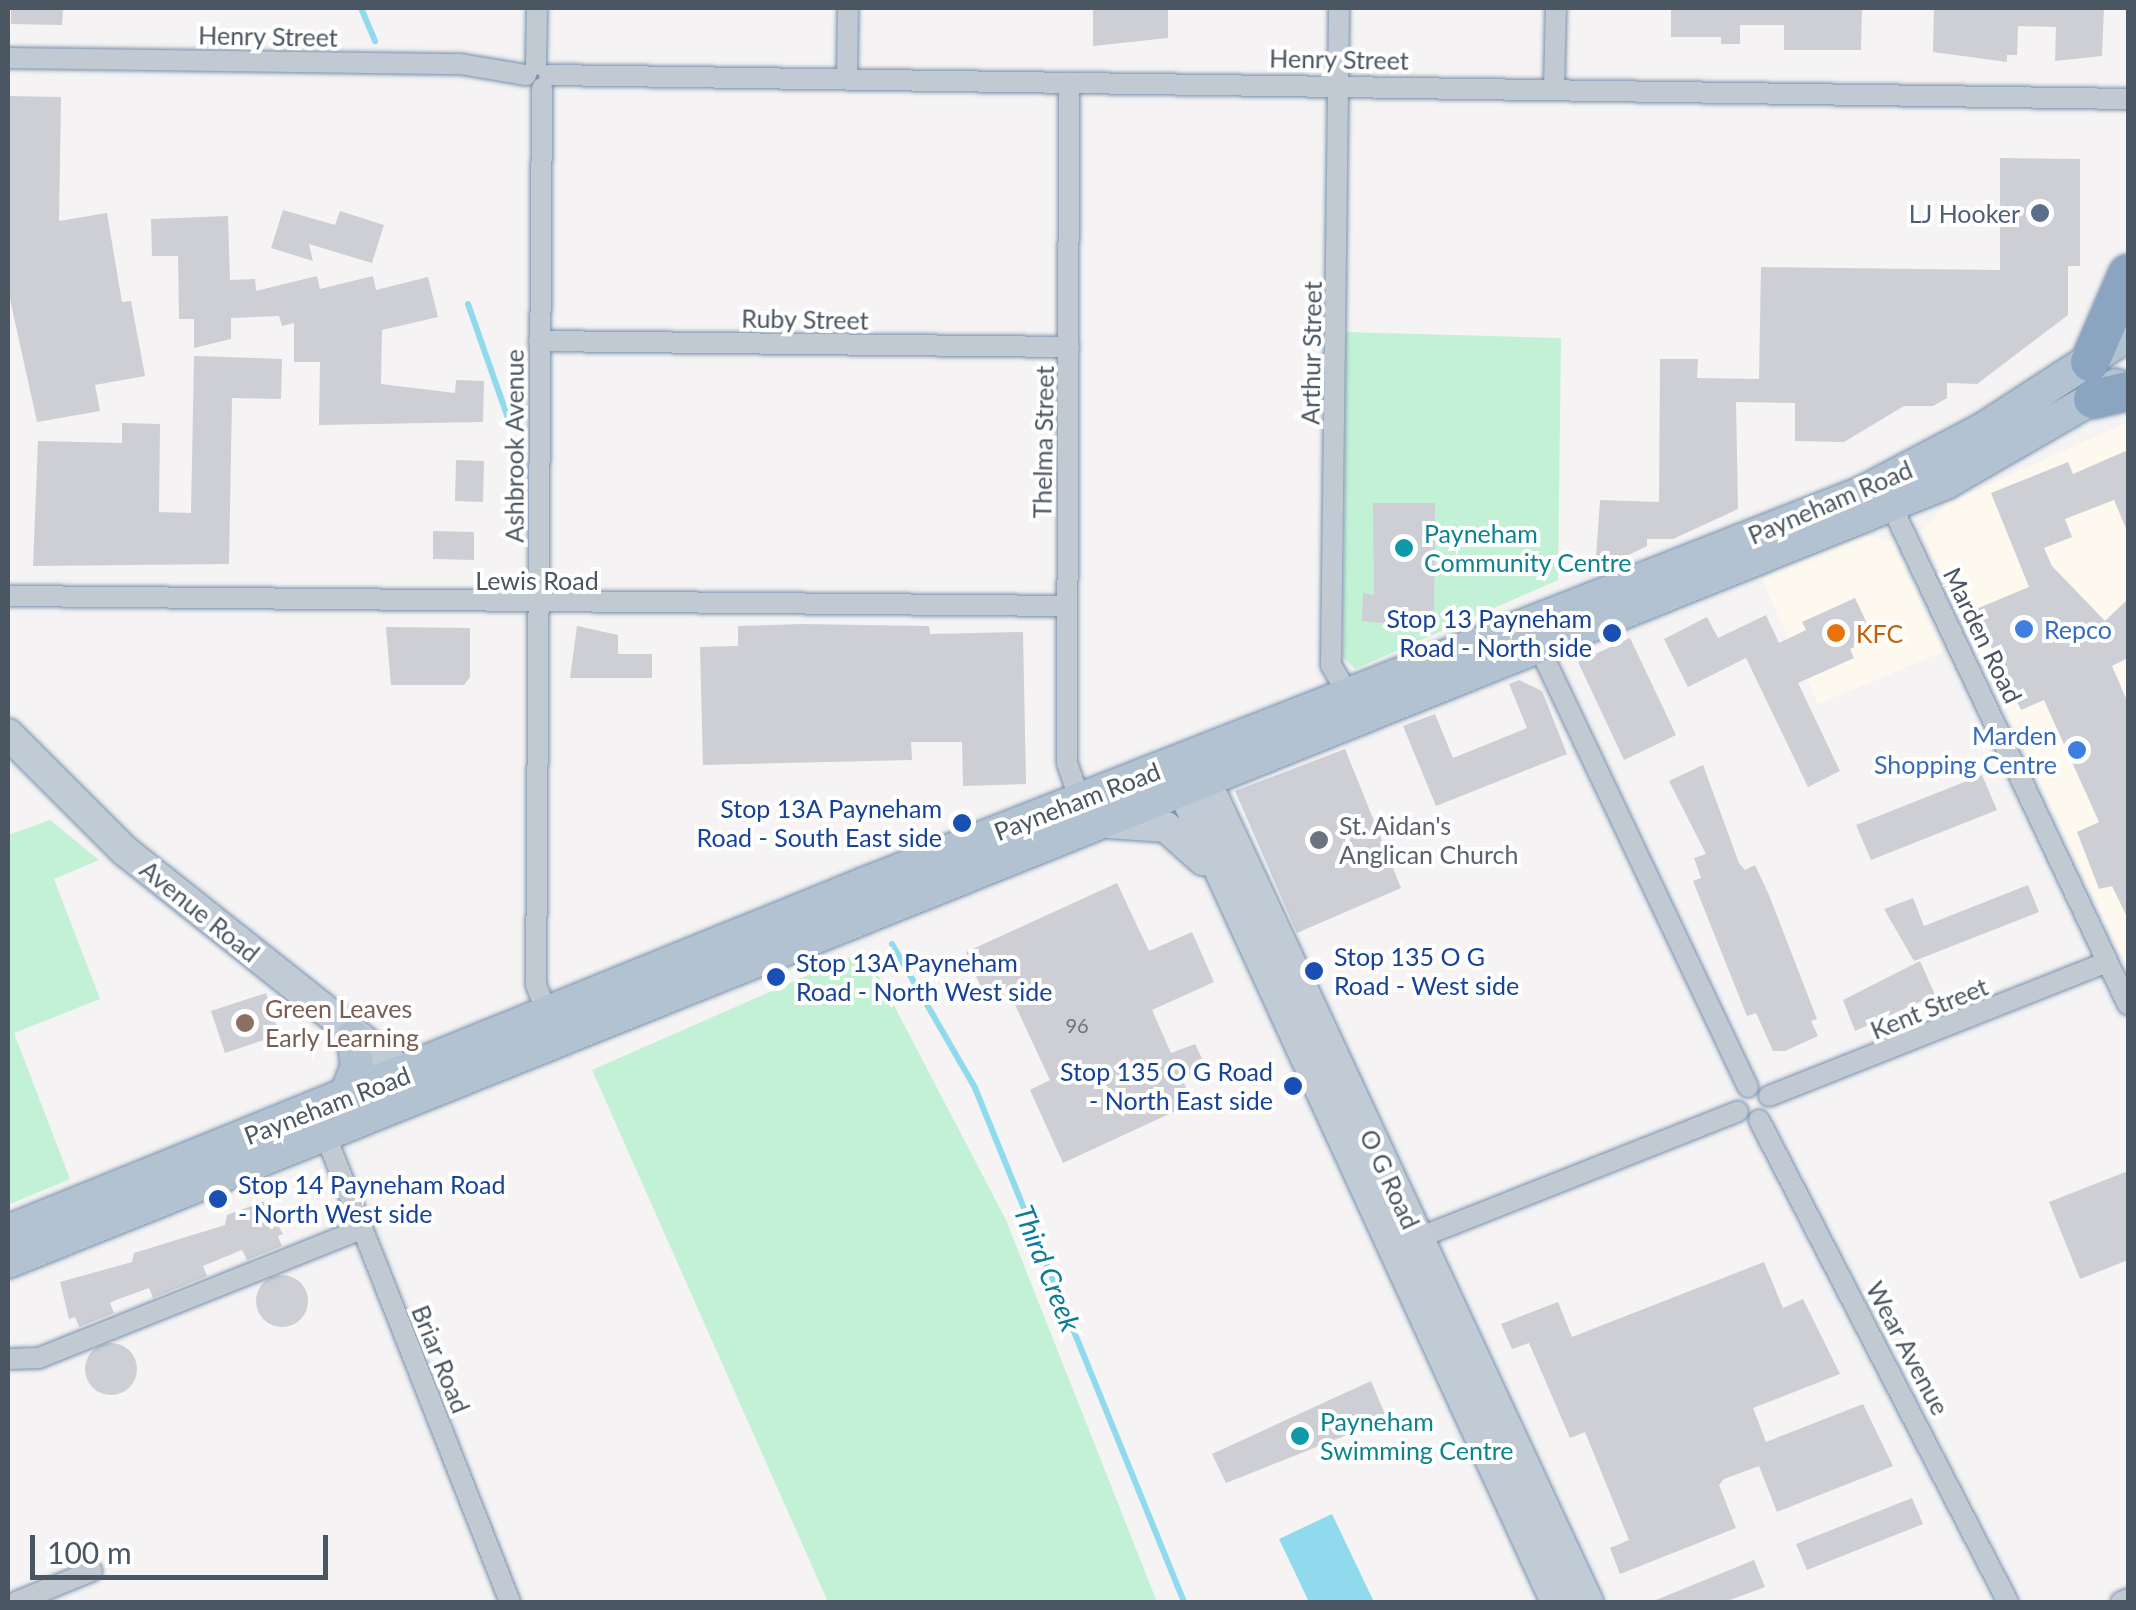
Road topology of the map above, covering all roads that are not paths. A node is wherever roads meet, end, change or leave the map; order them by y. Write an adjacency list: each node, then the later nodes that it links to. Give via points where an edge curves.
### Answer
1 (537, 8): 6 (street, Ashbrook Avenue)
2 (848, 8): 7 (street)
3 (1340, 8): 9 (street, Arthur Street)
4 (1556, 8): 10 (street)
5 (8, 58): 6 (street, Henry Street, via 460,64)
6 (538, 76): 7 (street, Henry Street); 14 (street, Ashbrook Avenue)
7 (847, 79): 8 (street, Henry Street)
8 (1069, 83): 9 (street, Henry Street); 15 (street, Thelma Street)
9 (1340, 83): 10 (street, Henry Street); 24 (street, Arthur Street, via 1331,666)
10 (1554, 88): 11 (street, Henry Street)
11 (2128, 99)
12 (2128, 274): 16 (highway)
13 (2128, 334): 16 (main road, Payneham Road)
14 (540, 340): 15 (street, Ruby Street); 21 (street, Ashbrook Avenue)
15 (1069, 348): 22 (street, Thelma Street)
16 (2090, 362): 24 (main road, Payneham Road, via 1861,493)
17 (2128, 378): 18 (main road, Payneham Road)
18 (2110, 395): 19 (main road, Payneham Road, via 1946,483)
19 (1891, 505): 23 (main road, Payneham Road); 29 (street, Marden Road)
20 (8, 596): 21 (street, Lewis Road)
21 (536, 606): 22 (street, Lewis Road); 31 (street, Ashbrook Avenue, via 536,985)
22 (1067, 606): 27 (street, Thelma Street, via 1068,763)
23 (1539, 647): 26 (main road, Payneham Road); 35 (street)
24 (1348, 695): 26 (main road, Payneham Road)
25 (8, 734): 32 (main road, Avenue Road, via 98,828)
26 (1187, 772): 27 (main road, Payneham Road); 28 (main road, O G Road); 46 (main road, O G Road)
27 (1087, 811): 28 (main road, via 1166,827); 31 (main road, Payneham Road)
28 (1218, 877): 46 (main road, O G Road)
29 (2107, 962): 30 (street, Marden Road); 36 (street, Kent Street)
30 (2128, 1005)
31 (553, 1027): 33 (main road, Payneham Road); 34 (main road, Payneham Road)
32 (354, 1036): 33 (main road, Avenue Road); 37 (main road, via 356,1066)
33 (405, 1074): 34 (main road, via 436,1082); 37 (main road, Payneham Road); 38 (main road)
34 (469, 1075): 38 (main road, Payneham Road)
35 (1748, 1087): 36 (street); 39 (street, via 1738,1095)
36 (1769, 1096): 40 (street, via 1769,1112)
37 (345, 1098): 42 (main road, Payneham Road)
38 (383, 1110): 41 (main road, Payneham Road)
39 (1738, 1110): 40 (street); 46 (street)
40 (1759, 1120): 55 (street, Wear Avenue)
41 (325, 1134): 43 (main road, Payneham Road); 44 (street, Briar Road)
42 (201, 1154): 43 (main road, via 220,1170); 45 (main road, Payneham Road)
43 (258, 1160): 47 (main road, Payneham Road)
44 (362, 1229): 48 (street, via 39,1358); 52 (street, Briar Road)
45 (8, 1231)
46 (1404, 1243): 53 (main road, O G Road); 54 (main road, O G Road)
47 (8, 1262)
48 (10, 1359)
49 (92, 1571): 51 (street)
50 (2128, 1600): 56 (street)
51 (16, 1602)
52 (510, 1602)
53 (1556, 1602)
54 (1588, 1602)
55 (2008, 1602)
56 (2121, 1602)

